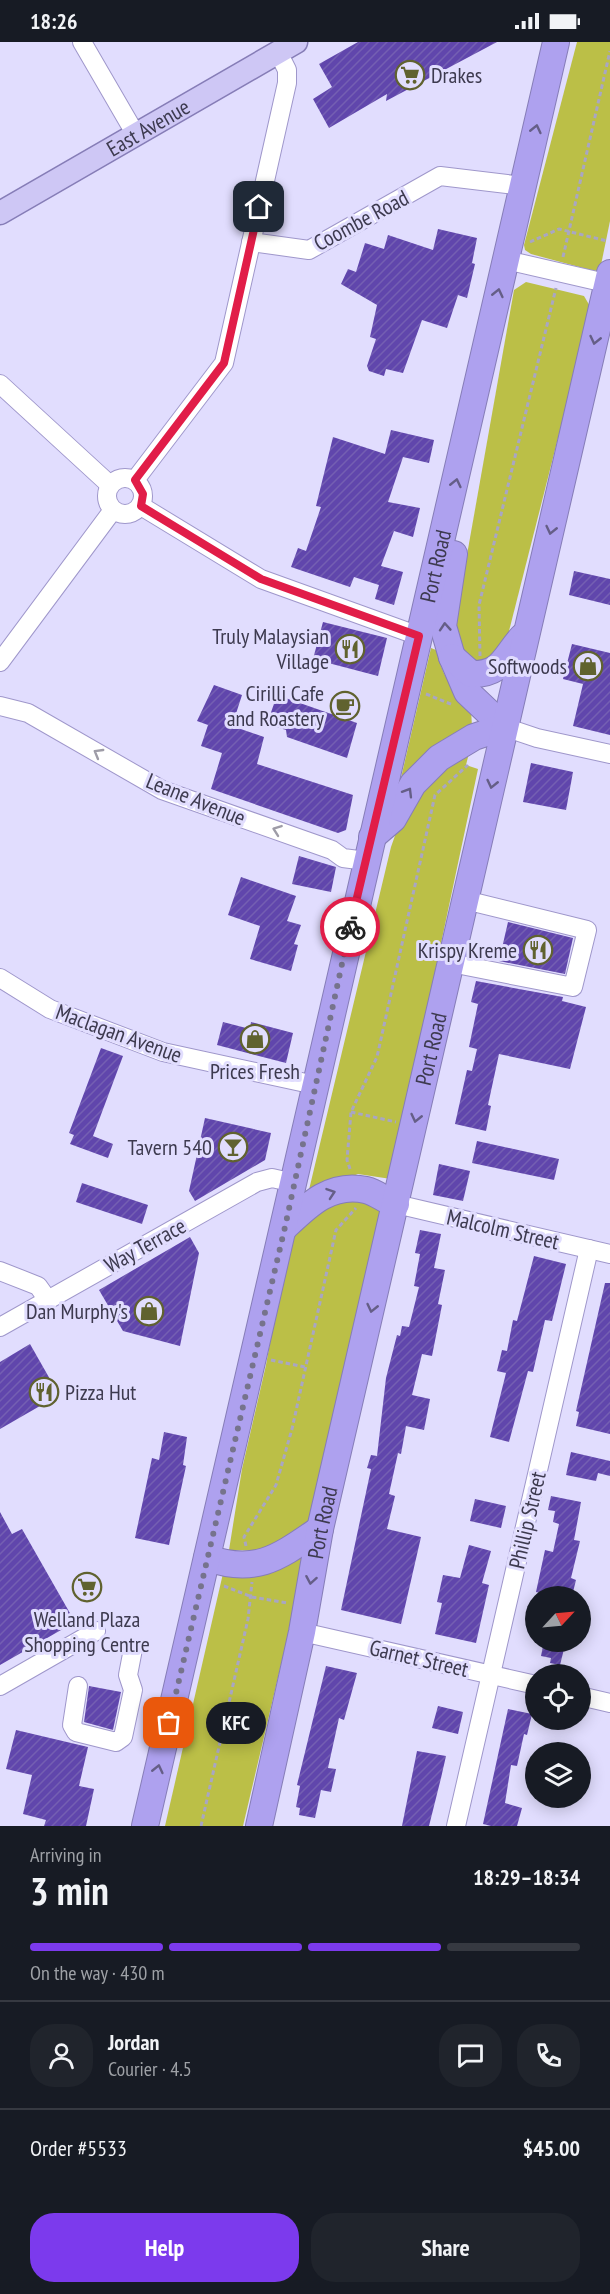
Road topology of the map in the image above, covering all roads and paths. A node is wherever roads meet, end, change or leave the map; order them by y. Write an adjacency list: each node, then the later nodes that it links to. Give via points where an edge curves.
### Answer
1 (82, 42): 5 (street)
2 (556, 42): 6 (highway, Port Road, one-way to 2)
3 (287, 47): 5 (main road, East Avenue); 10 (street, via 287,83)
4 (610, 51): 8 (path)
5 (136, 135): 7 (main road, East Avenue)
6 (523, 186): 10 (street, Coombe Road, via 440,176 309,250); 11 (highway, Port Road)
7 (0, 213)
8 (569, 230): 9 (path); 11 (path, via 559,229); 12 (path)
9 (607, 241)
10 (251, 242): 16 (street, via 224,363)
11 (514, 251): 13 (street); 20 (highway, Port Road, one-way to 11)
12 (561, 264)
13 (609, 280): 21 (highway, Port Road, one-way to 21)
14 (556, 288): 25 (path, via 479,605 478,647)
15 (0, 384): 17 (street)
16 (135, 480): 17 (street, via 123,478); 18 (street, via 143,494)
17 (110, 485): 19 (street, via 106,498)
18 (141, 506): 19 (street, via 130,514); 22 (street, via 261,579)
19 (113, 510): 24 (street)
20 (443, 540): 22 (highway, Port Road); 23 (highway, one-way to 20, via 443,626 454,554)
21 (528, 630): 23 (highway, via 503,664 484,674 471,674); 29 (highway, Port Road)
22 (419, 636): 32 (highway, Port Road)
23 (452, 657): 29 (highway, via 467,692)
24 (0, 662)
25 (482, 666)
26 (421, 691): 28 (path)
27 (0, 706): 32 (street, Leane Avenue, one-way to 27, via 343,858 332,850 162,790 28,713)
28 (463, 710)
29 (504, 727): 30 (street); 32 (highway, one-way to 29, via 393,819 413,784 439,758 474,737); 33 (highway, Port Road, one-way to 33)
30 (610, 754)
31 (473, 760): 37 (path, via 435,795 376,1057)
32 (369, 849): 36 (highway, Port Road)
33 (465, 900): 34 (highway, Port Road); 34 (street, via 588,930 573,987)
34 (451, 963): 41 (highway, Port Road, one-way to 41)
35 (0, 978): 36 (street, Maclagan Avenue, via 50,1009 163,1052)
36 (315, 1085): 40 (highway, Port Road)
37 (351, 1112): 38 (path); 39 (path, via 346,1160)
38 (401, 1123)
39 (351, 1171)
40 (294, 1183): 43 (highway, Port Road); 47 (street, Way Terrace, via 272,1178 257,1182)
41 (396, 1204): 43 (highway, one-way to 41, via 313,1201 342,1189 366,1190); 44 (street, Malcolm Street); 51 (highway, Port Road, one-way to 51)
42 (357, 1207): 50 (path, via 336,1230)
43 (285, 1227): 53 (highway, Port Road)
44 (589, 1249): 45 (street, Malcolm Street); 61 (street, Phillip Street)
45 (610, 1254)
46 (0, 1271): 47 (street, via 38,1286)
47 (48, 1300): 48 (street, Way Terrace)
48 (0, 1327)
49 (269, 1360): 50 (path)
50 (305, 1367): 52 (path, via 276,1485 244,1537)
51 (320, 1529): 53 (highway, via 269,1562 231,1566); 59 (highway, Port Road, one-way to 59)
52 (247, 1548)
53 (207, 1558): 67 (highway, Port Road, one-way to 53)
54 (252, 1581): 56 (path)
55 (224, 1586): 56 (path)
56 (252, 1597): 57 (path); 68 (path)
57 (292, 1604)
58 (96, 1631): 63 (street)
59 (302, 1632): 61 (street, Garnet Street); 69 (highway, Port Road)
60 (133, 1649): 64 (street, via 128,1675 133,1690 123,1737 116,1742 76,1732 72,1725)
61 (492, 1674): 62 (street, Garnet Street); 70 (street, Phillip Street)
62 (525, 1682)
63 (0, 1686)
64 (78, 1686)
65 (591, 1699): 66 (street)
66 (610, 1703)
67 (145, 1826)
68 (201, 1826)
69 (258, 1826)
70 (456, 1826)

